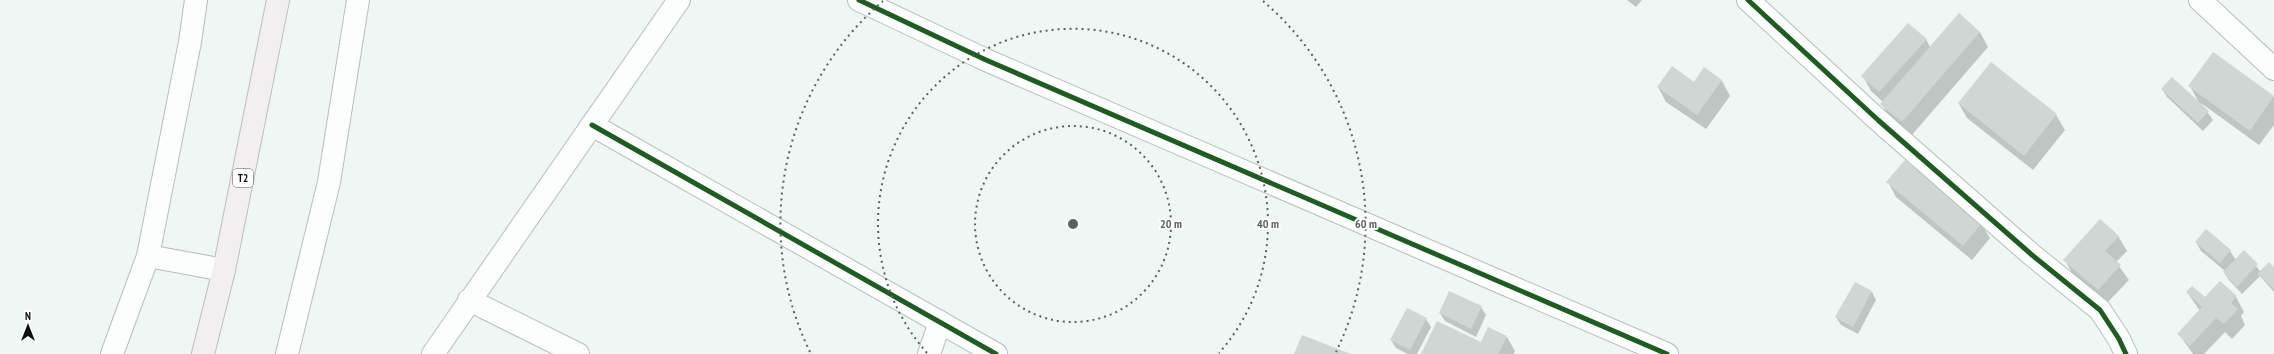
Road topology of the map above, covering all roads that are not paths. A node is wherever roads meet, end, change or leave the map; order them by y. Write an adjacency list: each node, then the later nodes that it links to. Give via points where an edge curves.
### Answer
1 (196, 0): 10 (street)
2 (278, 0): 11 (highway, T2)
3 (358, 0): 16 (street, via 328,182)
4 (679, 0): 9 (street)
5 (859, 0): 21 (street, via 986,60)
6 (1748, 0): 22 (street, via 1878,120 2032,255 2100,310 2119,338)
7 (2200, 0): 8 (street)
8 (2274, 69)
9 (592, 124): 12 (street); 13 (street)
10 (148, 256): 11 (street); 14 (street)
11 (224, 270): 15 (highway, T2)
12 (469, 300): 17 (street); 18 (street)
13 (940, 322): 19 (street); 20 (street)
14 (112, 354)
15 (203, 354)
16 (287, 354)
17 (433, 354)
18 (578, 354)
19 (929, 354)
20 (996, 354)
21 (1667, 354)
22 (2126, 354)

